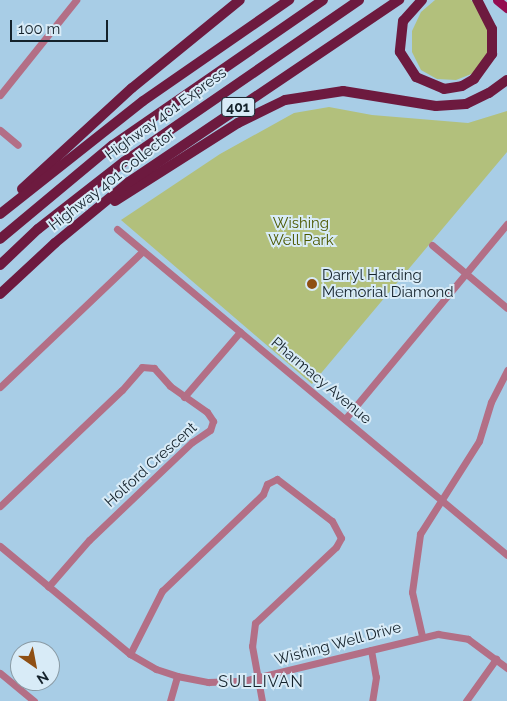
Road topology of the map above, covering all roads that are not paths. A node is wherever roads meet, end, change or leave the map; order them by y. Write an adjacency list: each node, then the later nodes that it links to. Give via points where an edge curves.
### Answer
1 (76, 0): 14 (street)
2 (240, 0): 17 (highway, via 80,135)
3 (285, 0): 12 (highway)
4 (290, 0): 12 (highway)
5 (323, 0): 21 (highway, Highway 401 Express / 401, via 113,145)
6 (359, 0): 24 (highway, Highway 401 Express / 401, via 125,161 38,230)
7 (399, 0): 18 (highway, Highway 401 Collector / 401, via 180,146)
8 (422, 0): 9 (highway, via 403,21 400,52 416,77 444,89 474,80 492,54 492,28)
9 (477, 0)
10 (497, 0): 11 (main road)
11 (507, 8)
12 (241, 33): 17 (highway, via 81,148)
13 (507, 80): 18 (highway, via 466,104 436,106 343,91 285,100 231,127)
14 (0, 95)
15 (0, 130): 16 (street)
16 (18, 145)
17 (0, 213)
18 (82, 221): 26 (highway, Highway 401 Collector / 401)
19 (507, 224): 25 (street)
20 (118, 229): 23 (street, Pharmacy Avenue)
21 (0, 238)
22 (432, 245): 25 (street)
23 (143, 251): 28 (street, Pharmacy Avenue); 30 (street)
24 (0, 265)
25 (466, 274): 27 (street); 32 (street)
26 (0, 294)
27 (507, 308)
28 (240, 332): 31 (street); 32 (street, Pharmacy Avenue)
29 (507, 370): 33 (street, via 479,441)
30 (0, 387)
31 (184, 397): 34 (street, Holford Crescent, via 154,368 142,367); 37 (street, Holford Crescent, via 210,416 213,421 210,430 192,442 89,540)
32 (345, 419): 33 (street, Pharmacy Avenue)
33 (441, 500): 36 (street, Pharmacy Avenue); 38 (street, via 420,534 413,578 413,598)
34 (0, 506)
35 (0, 546): 37 (street, Wishing Well Drive)
36 (507, 555)
37 (48, 587): 40 (street, Wishing Well Drive)
38 (422, 636): 39 (street, Wishing Well Drive); 41 (street, Wishing Well Drive, via 438,634 468,639)
39 (371, 650): 45 (street, Wishing Well Drive); 49 (street, via 376,677)
40 (130, 654): 44 (street, Wishing Well Drive, via 156,669); 45 (street, via 162,591 264,494 267,484 277,479 332,522 341,538 336,547 255,623 251,637)
41 (496, 659): 42 (street, Wishing Well Drive); 50 (street, via 472,688)
42 (507, 668)
43 (0, 673): 46 (street)
44 (177, 676): 45 (street, Wishing Well Drive, via 208,682); 47 (street)
45 (259, 678): 48 (street)
46 (34, 701)
47 (170, 701)
48 (262, 701)
49 (372, 701)
50 (466, 701)

